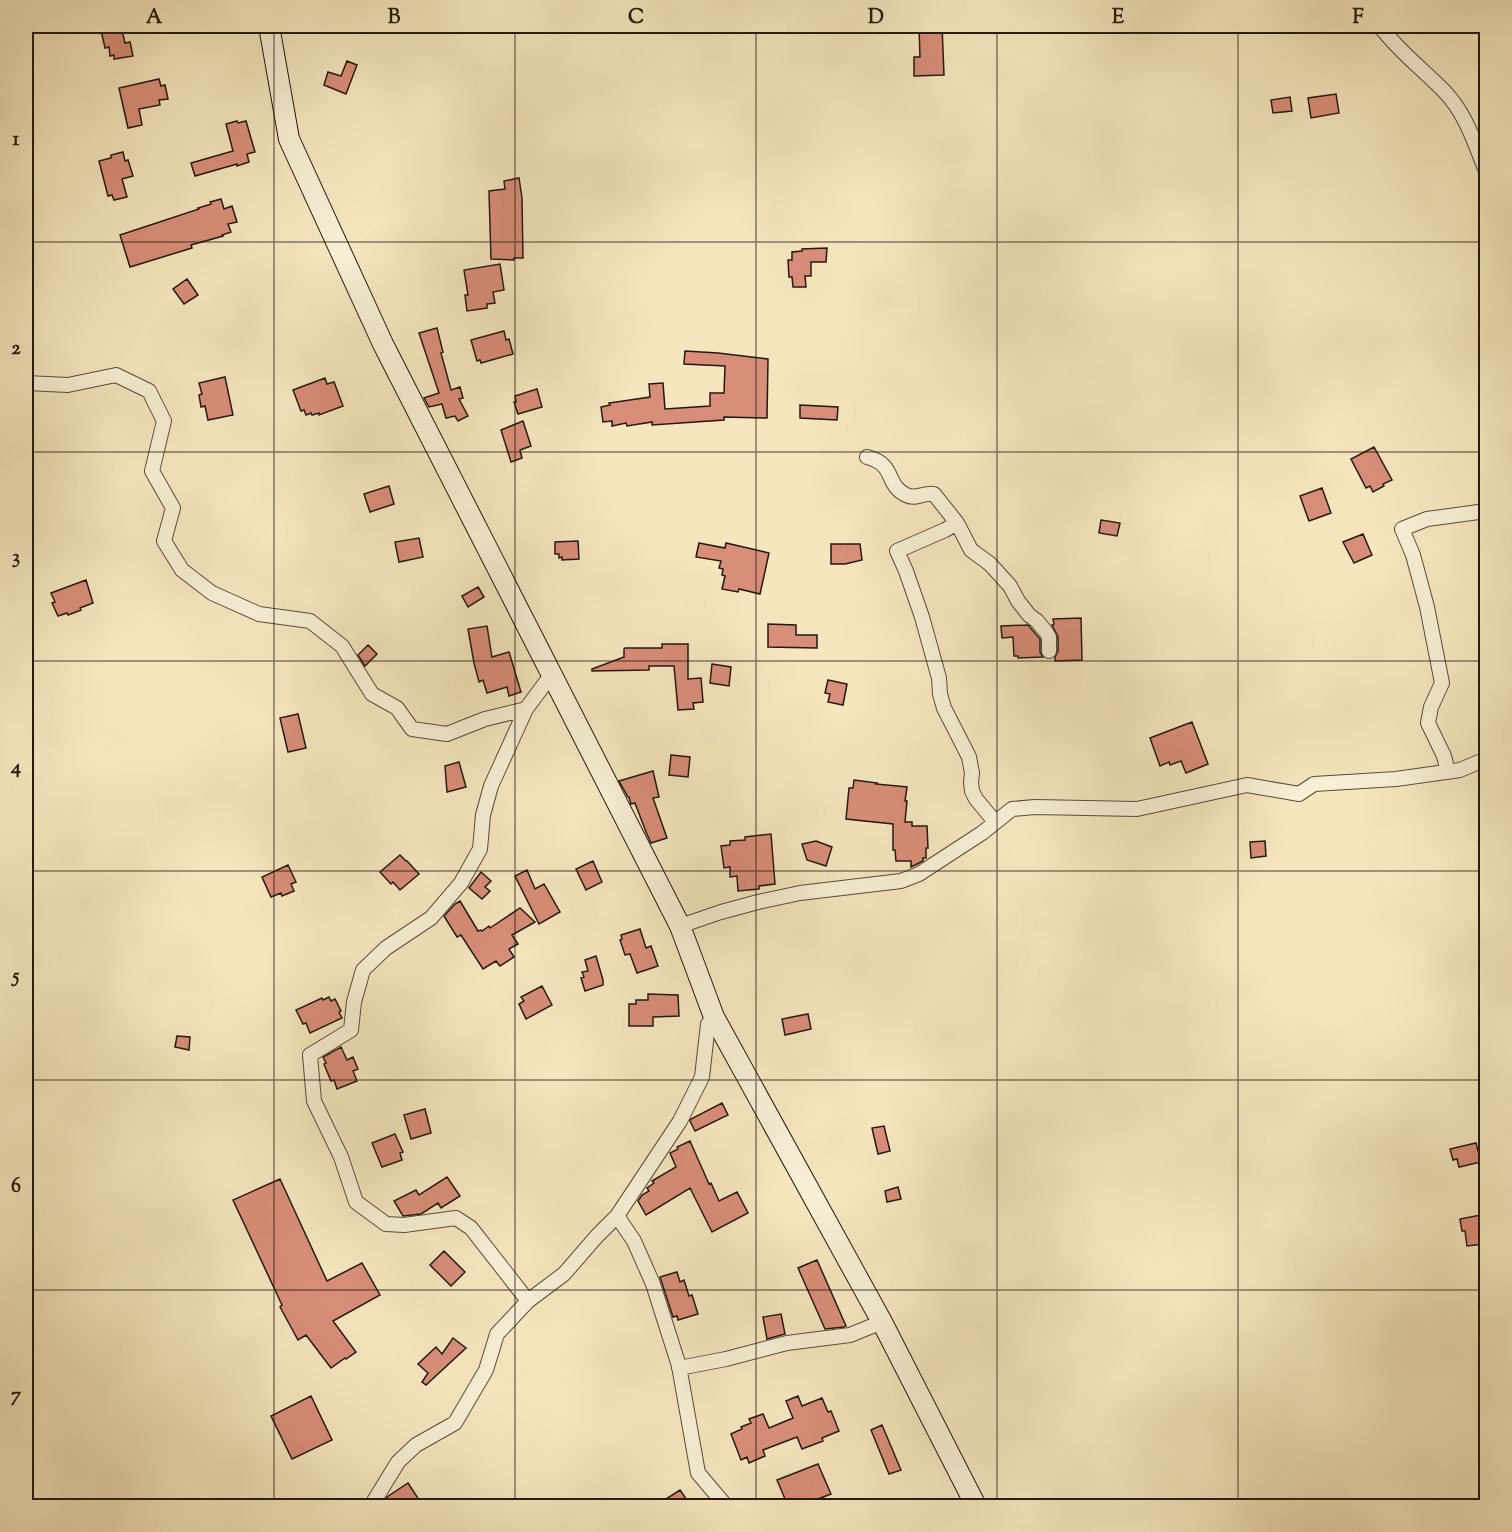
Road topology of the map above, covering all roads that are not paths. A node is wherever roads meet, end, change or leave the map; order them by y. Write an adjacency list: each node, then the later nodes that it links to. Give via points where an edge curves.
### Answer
1 (269, 26): 9 (street, via 289,139 383,344)
2 (1380, 26): 3 (street, via 1447,94 1464,118)
3 (1486, 171)
4 (26, 383): 10 (street, via 68,385 116,375 149,391 164,421 152,471 173,508 164,541 182,570 212,593 259,614 310,621 342,646 372,694 398,708 412,729 447,735 485,719)
5 (867, 457): 7 (street, via 884,465 896,489 904,494 914,498 934,494)
6 (1486, 511): 12 (street, via 1427,519 1402,529 1427,607 1442,683 1428,723)
7 (957, 523): 8 (street, via 971,550 990,564 1046,632); 13 (street, via 897,551 922,617 944,708 969,757 972,791)
8 (1049, 651)
9 (552, 674): 10 (street); 14 (street)
10 (526, 709): 17 (street, via 491,786 480,849 461,883 431,918 386,948 363,970 351,1030 310,1055 314,1101 341,1157 356,1202 386,1224 456,1218 471,1228)
11 (1486, 759): 12 (street)
12 (1448, 772): 13 (street, via 1314,784 1299,794 1247,785 1137,809 1012,809)
13 (995, 822): 14 (street, via 919,874 901,880 801,893)
14 (680, 926): 15 (street)
15 (714, 1017): 16 (street, via 708,1024 702,1077 680,1121); 18 (street)
16 (617, 1216): 17 (street, via 564,1274); 19 (street, via 634,1240 653,1284)
17 (528, 1301): 20 (street, via 497,1334 486,1370 455,1423 416,1445 398,1462)
18 (882, 1323): 19 (street, via 850,1335 787,1342); 22 (street)
19 (679, 1368): 21 (street, via 698,1473)
20 (371, 1506)
21 (726, 1506)
22 (976, 1506)

